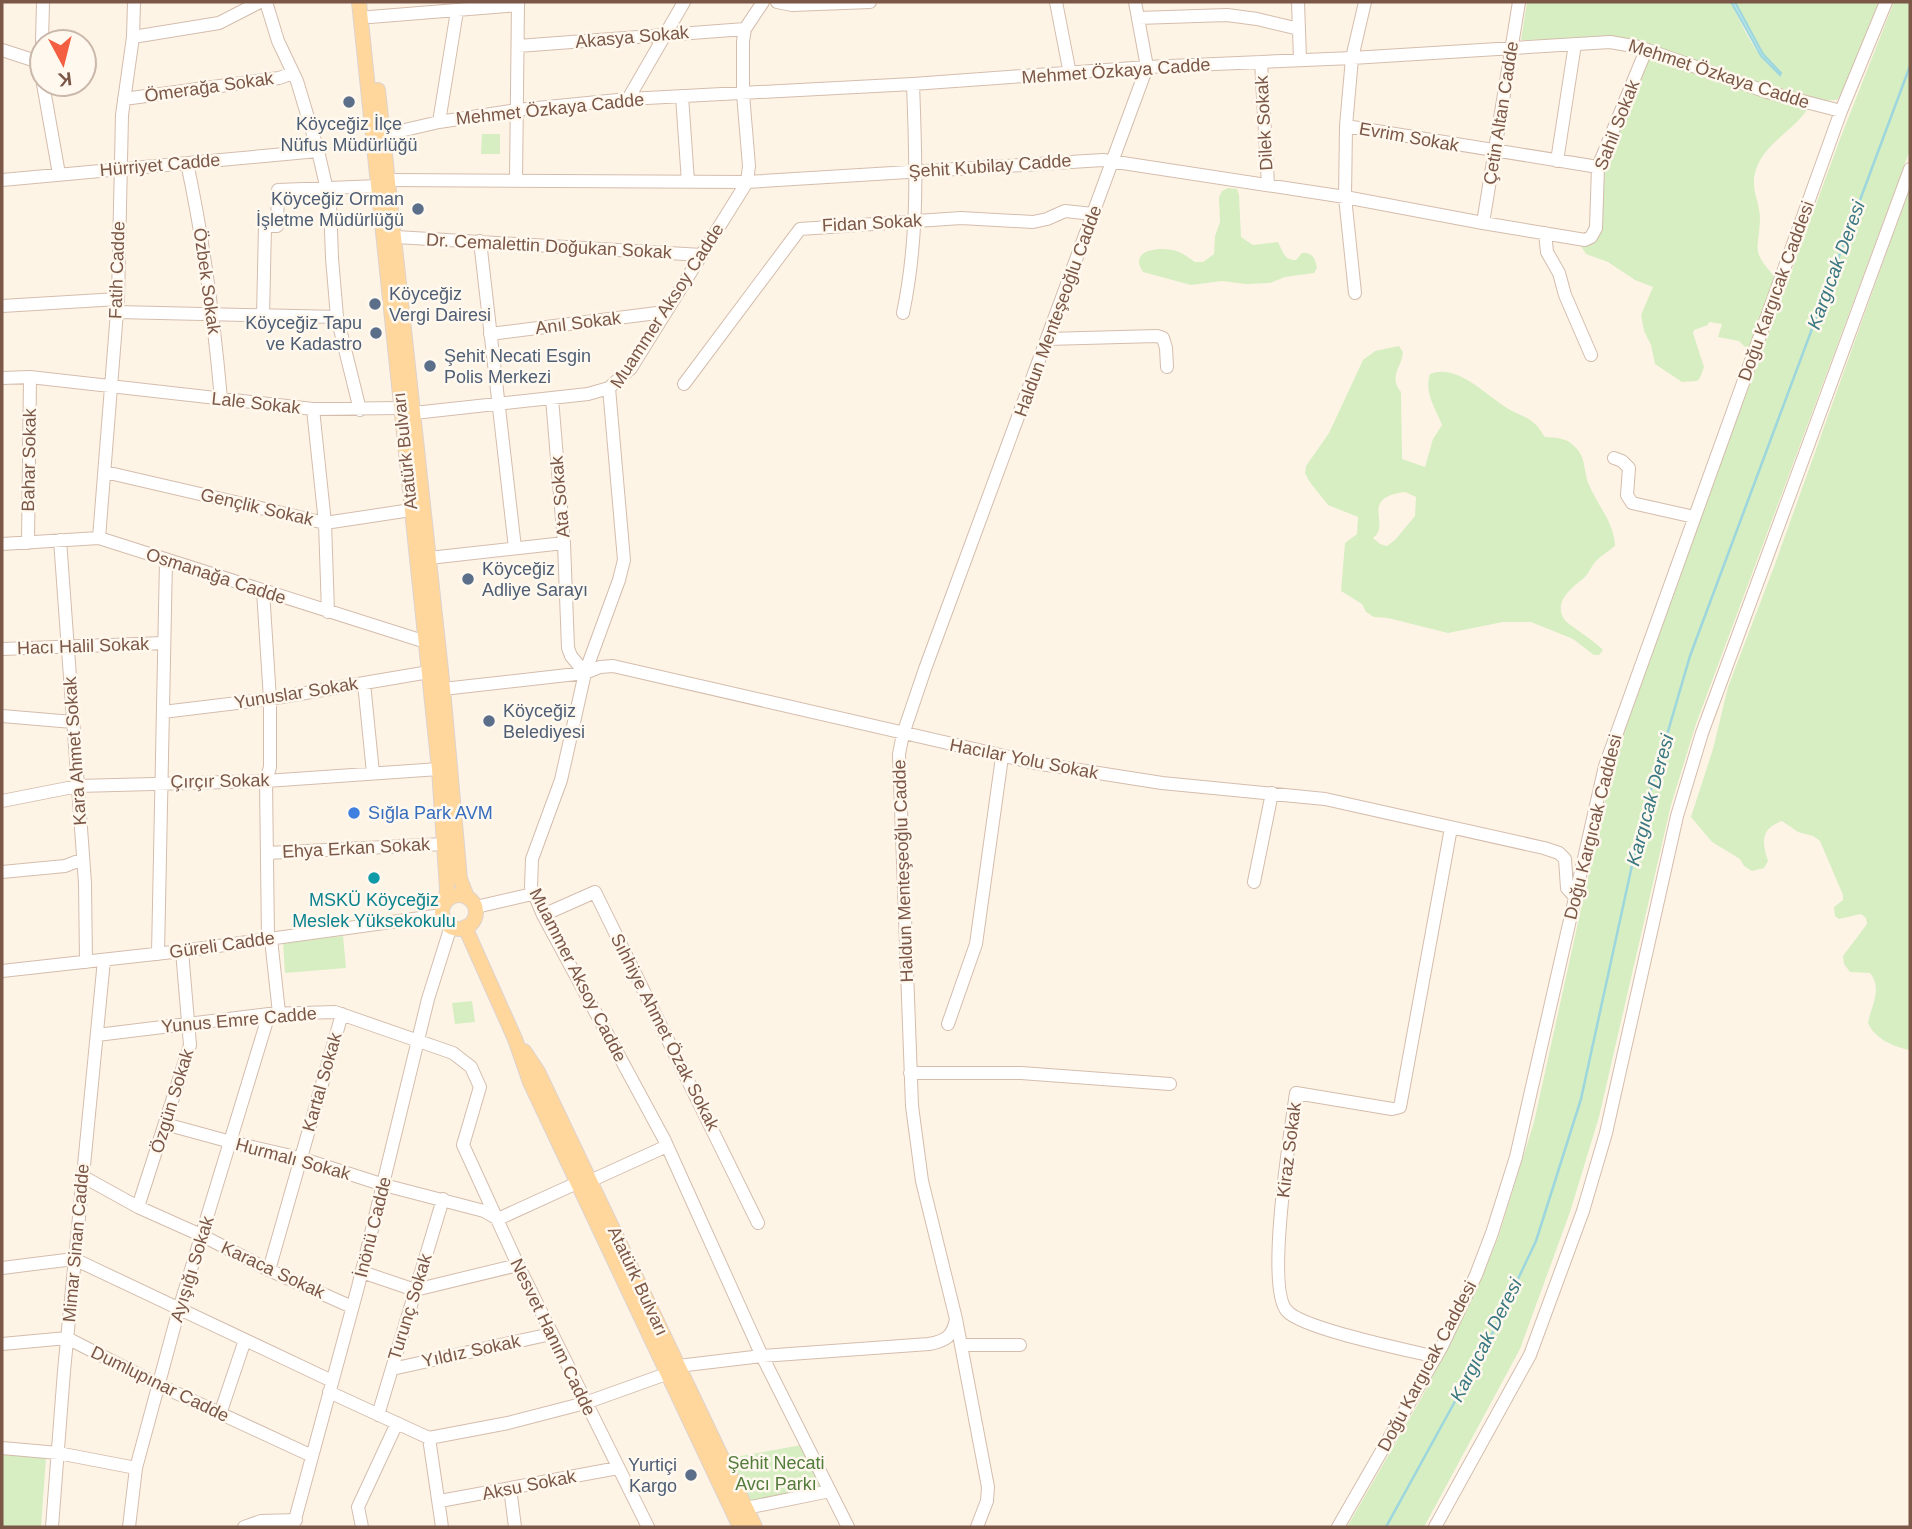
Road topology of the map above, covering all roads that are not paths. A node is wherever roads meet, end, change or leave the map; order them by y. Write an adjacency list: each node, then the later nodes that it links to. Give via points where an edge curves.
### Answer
1 (43, 2): 23 (street)
2 (134, 2): 27 (street, Fatih Cadde)
3 (260, 2): 27 (street, via 219,23)
4 (266, 2): 38 (street)
5 (359, 2): 65 (main road, Atatürk Bulvarı)
6 (368, 2): 21 (main road, Atatürk Bulvarı)
7 (684, 2): 26 (street)
8 (763, 2): 24 (street)
9 (777, 2): 10 (street)
10 (870, 2)
11 (1056, 2): 39 (street)
12 (1135, 2): 22 (street, Haldun Menteşeoğlu Cadde)
13 (1298, 2): 25 (street)
14 (1365, 2): 34 (street)
15 (1519, 2): 30 (street, Çetin Altan Cadde)
16 (1886, 2): 47 (street, Doğu Kargıcak Caddesi)
17 (518, 3): 20 (street); 29 (street)
18 (422, 8): 20 (street); 21 (street)
19 (1206, 8): 22 (street); 25 (street)
20 (457, 11): 48 (street)
21 (370, 17): 50 (main road, Atatürk Bulvarı)
22 (1138, 18): 37 (street, Haldun Menteşeoğlu Cadde)
23 (42, 28)
24 (745, 29): 26 (street, Akasya Sokak); 41 (street)
25 (1298, 29): 35 (street)
26 (666, 34): 29 (street, Akasya Sokak); 45 (street)
27 (133, 37): 44 (street, Fatih Cadde)
28 (1575, 44): 30 (street, Mehmet Özkaya Cadde); 32 (street, Mehmet Özkaya Cadde, via 1619,43); 54 (street)
29 (518, 46): 46 (street)
30 (1511, 48): 34 (street, Mehmet Özkaya Cadde); 52 (street, Çetin Altan Cadde)
31 (2, 50): 33 (street)
32 (1646, 50): 47 (street, Mehmet Özkaya Cadde, via 1782,97); 56 (street, Sahil Sokak)
33 (28, 58)
34 (1352, 58): 35 (street, Mehmet Özkaya Cadde); 49 (street)
35 (1300, 59): 36 (street, Mehmet Özkaya Cadde)
36 (1261, 62): 37 (street, Mehmet Özkaya Cadde); 66 (street, Dilek Sokak)
37 (1147, 67): 39 (street, Mehmet Özkaya Cadde); 53 (street, Haldun Menteşeoğlu Cadde)
38 (293, 73): 44 (street, Ömerağa Sokak); 51 (street)
39 (1070, 74): 40 (street, Mehmet Özkaya Cadde)
40 (913, 84): 41 (street, Mehmet Özkaya Cadde); 59 (street)
41 (743, 94): 42 (street, Mehmet Özkaya Cadde); 64 (street)
42 (682, 96): 45 (street, Mehmet Özkaya Cadde); 63 (street)
43 (45, 98): 60 (street)
44 (124, 99): 57 (street, Fatih Cadde)
45 (628, 99): 46 (street, Mehmet Özkaya Cadde)
46 (517, 110): 48 (street, Mehmet Özkaya Cadde); 62 (street)
47 (1841, 111): 103 (street, Doğu Kargıcak Caddesi)
48 (439, 122): 50 (street, Mehmet Özkaya Cadde)
49 (1346, 126): 52 (street, Evrim Sokak); 68 (street)
50 (383, 135): 65 (main road, Atatürk Bulvarı)
51 (318, 151): 55 (street, Hürriyet Cadde); 67 (street)
52 (1493, 151): 54 (street, Evrim Sokak); 71 (street, Çetin Altan Cadde)
53 (1114, 161): 59 (street, Şehit Kubilay Cadde); 66 (street, Şehit Kubilay Cadde); 69 (street, Haldun Menteşeoğlu Cadde)
54 (1558, 161): 56 (street, Evrim Sokak)
55 (187, 163): 57 (street, Hürriyet Cadde); 82 (street, Özbek Sokak)
56 (1598, 167): 74 (street, Sahil Sokak, via 1596,228)
57 (120, 168): 60 (street, Hürriyet Cadde); 79 (street, Fatih Cadde)
58 (1910, 169): 222 (street, via 1702,733 1677,816 1606,1133 1583,1211 1530,1355)
59 (916, 171): 64 (street, Şehit Kubilay Cadde); 70 (street)
60 (59, 174): 61 (street, Hürriyet Cadde)
61 (2, 180)
62 (516, 181): 63 (street, Şehit Kubilay Cadde); 65 (street, Şehit Kubilay Cadde)
63 (688, 182): 64 (street, Şehit Kubilay Cadde)
64 (747, 182): 76 (street, Muammer Aksoy Cadde)
65 (384, 183): 67 (street, Şehit Kubilay Cadde); 73 (main road, Atatürk Bulvarı); 99 (main road, Atatürk Bulvarı)
66 (1268, 185): 68 (street, Şehit Kubilay Cadde)
67 (327, 188): 83 (street, Şehit Kubilay Cadde, via 278,190 277,226 265,226); 84 (street)
68 (1345, 197): 71 (street, Şehit Kubilay Cadde); 77 (street)
69 (1093, 214): 70 (street, Fidan Sokak, via 1065,211 1033,222); 86 (street, Haldun Menteşeoğlu Cadde)
70 (916, 220): 81 (street); 91 (street, Fidan Sokak, via 800,229)
71 (1483, 223): 72 (street, Şehit Kubilay Cadde)
72 (1545, 233): 74 (street, Şehit Kubilay Cadde); 87 (street, via 1547,252)
73 (396, 237): 75 (street, Dr. Cemalettin Doğukan Sokak); 99 (main road, Atatürk Bulvarı)
74 (1586, 240)
75 (480, 241): 76 (street, Dr. Cemalettin Doğukan Sokak); 85 (street)
76 (702, 255): 80 (street, Muammer Aksoy Cadde)
77 (1354, 293)
78 (2, 306): 79 (street)
79 (117, 306): 82 (street); 92 (street, Fatih Cadde)
80 (665, 312): 85 (street, Anıl Sokak); 93 (street, Muammer Aksoy Cadde, via 631,368)
81 (904, 313)
82 (213, 314): 83 (street); 95 (street, Özbek Sokak)
83 (263, 316): 84 (street)
84 (337, 317): 98 (street)
85 (490, 334): 96 (street)
86 (1047, 339): 88 (street, via 1157,336 1165,342); 127 (street, Haldun Menteşeoğlu Cadde)
87 (1591, 355)
88 (1167, 367)
89 (30, 377): 90 (street, Lale Sokak); 92 (street, Lale Sokak); 107 (street, Bahar Sokak)
90 (2, 378)
91 (684, 384)
92 (112, 386): 95 (street, Lale Sokak); 101 (street, Fatih Cadde)
93 (609, 388): 94 (street, Lale Sokak); 120 (street, Muammer Aksoy Cadde, via 624,560)
94 (552, 398): 96 (street, Lale Sokak); 108 (street, Ata Sokak)
95 (221, 399): 97 (street, Lale Sokak)
96 (499, 404): 99 (street, Lale Sokak); 110 (street)
97 (313, 409): 98 (street, Lale Sokak); 104 (street)
98 (360, 410): 99 (street, Lale Sokak)
99 (407, 410): 102 (main road, Atatürk Bulvarı); 111 (main road, Atatürk Bulvarı)
100 (1614, 458): 103 (street, via 1629,468 1627,495 1632,503)
101 (104, 472): 104 (street, Gençlik Sokak); 105 (street, Fatih Cadde)
102 (411, 510): 104 (street, Gençlik Sokak); 115 (main road, Atatürk Bulvarı)
103 (1694, 517): 143 (street, Doğu Kargıcak Caddesi, via 1605,766)
104 (325, 523): 114 (street)
105 (99, 538): 106 (street, Osmanağa Cadde); 112 (street, Osmanağa Cadde)
106 (60, 540): 107 (street, Osmanağa Cadde); 117 (street, Kara Ahmet Sokak)
107 (28, 543): 109 (street, Osmanağa Cadde)
108 (565, 543): 110 (street); 120 (street, Ata Sokak, via 568,648)
109 (2, 544)
110 (515, 548): 111 (street)
111 (429, 558): 122 (main road, Atatürk Bulvarı)
112 (166, 560): 113 (street, Osmanağa Cadde); 116 (street)
113 (263, 591): 114 (street, Osmanağa Cadde); 123 (street, Ayışığı Sokak)
114 (328, 612): 115 (street, Osmanağa Cadde)
115 (426, 642): 119 (main road, Atatürk Bulvarı)
116 (164, 643): 117 (street, Hacı Halil Sokak); 124 (street)
117 (68, 648): 118 (street, Hacı Halil Sokak); 126 (street, Kara Ahmet Sokak)
118 (2, 649)
119 (429, 672): 121 (street, Yunuslar Sokak); 129 (main road, Atatürk Bulvarı)
120 (585, 673): 122 (street, Hacılar Yolu Sokak); 127 (street, Hacılar Yolu Sokak, via 613,666); 142 (street, Muammer Aksoy Cadde, via 561,780 532,859)
121 (363, 683): 123 (street, Yunuslar Sokak); 130 (street)
122 (443, 689): 144 (main road, Atatürk Bulvarı, via 460,879)
123 (270, 699): 124 (street, Yunuslar Sokak); 131 (street, Ayışığı Sokak)
124 (163, 712): 132 (street)
125 (2, 716): 126 (street)
126 (73, 722): 133 (street, Kara Ahmet Sokak)
127 (902, 734): 128 (street, Hacılar Yolu Sokak); 159 (street, Haldun Menteşeoğlu Cadde, via 898,764)
128 (1002, 757): 134 (street, Hacılar Yolu Sokak, via 1163,783); 156 (street, via 976,944)
129 (439, 769): 130 (street, Çırçır Sokak); 137 (main road, Atatürk Bulvarı)
130 (373, 773): 131 (street, Çırçır Sokak)
131 (266, 780): 132 (street, Çırçır Sokak); 138 (street, Ayışığı Sokak)
132 (161, 782): 133 (street, Çırçır Sokak); 149 (street)
133 (78, 786): 135 (street, Çırçır Sokak); 139 (street, Kara Ahmet Sokak)
134 (1272, 793): 136 (street, Hacılar Yolu Sokak, via 1348,803); 141 (street)
135 (2, 801)
136 (1451, 828): 143 (street, Hacılar Yolu Sokak, via 1559,853 1567,864 1569,892); 190 (street, Kiraz Sokak, via 1399,1108 1296,1093 1278,1245 1279,1295 1286,1311 1371,1342)
137 (444, 844): 138 (street, Ehya Erkan Sokak); 146 (main road, Atatürk Bulvarı)
138 (267, 853): 147 (street, Ayışığı Sokak)
139 (83, 859): 140 (street, via 65,866); 151 (street, Kara Ahmet Sokak)
140 (2, 872)
141 (1254, 882)
142 (532, 894): 144 (street); 145 (street, Muammer Aksoy Cadde)
143 (1575, 897): 190 (street, Doğu Kargıcak Caddesi, via 1509,1182 1476,1275)
144 (471, 902): 146 (main road, via 456,895); 146 (main road, via 473,922)
145 (542, 915): 164 (street, Muammer Aksoy Cadde); 172 (street, Sıhhiye Ahmet Özak Sokak, via 595,892)
146 (451, 917): 147 (street, Güreli Cadde); 158 (street, İnönü Cadde); 167 (main road, Atatürk Bulvarı)
147 (269, 939): 148 (street, Güreli Cadde); 153 (street, Ayışığı Sokak)
148 (182, 951): 149 (street, Güreli Cadde); 155 (street, Özgün Sokak)
149 (158, 954): 150 (street, Güreli Cadde)
150 (104, 960): 151 (street, Güreli Cadde); 157 (street, Mimar Sinan Cadde)
151 (86, 962): 152 (street, Güreli Cadde)
152 (2, 971)
153 (274, 1014): 154 (street, Yunus Emre Cadde); 155 (street, Yunus Emre Cadde); 162 (street, Ayışığı Sokak)
154 (342, 1014): 158 (street, Yunus Emre Cadde); 165 (street, Kartal Sokak)
155 (190, 1024): 157 (street, Yunus Emre Cadde); 161 (street, Özgün Sokak, via 191,1045)
156 (948, 1024)
157 (97, 1035): 166 (street, Mimar Sinan Cadde)
158 (419, 1040): 163 (street, Yunus Emre Cadde, via 453,1053 471,1067 480,1087); 168 (street, İnönü Cadde)
159 (911, 1073): 160 (street, via 1021,1073); 182 (street, Haldun Menteşeoğlu Cadde, via 922,1181)
160 (1170, 1084)
161 (165, 1124): 162 (street, Hurmalı Sokak); 170 (street, Özgün Sokak)
162 (231, 1143): 165 (street, Hurmalı Sokak); 173 (street, Ayışığı Sokak)
163 (463, 1145): 171 (street, Nesvet Hanım Cadde)
164 (667, 1146): 167 (street); 189 (street, Muammer Aksoy Cadde)
165 (300, 1158): 168 (street, Hurmalı Sokak); 177 (street, Kartal Sokak)
166 (82, 1176): 170 (street, Karaca Sokak); 174 (street, Mimar Sinan Cadde)
167 (583, 1182): 171 (street); 192 (main road, Atatürk Bulvarı)
168 (384, 1185): 169 (street, Hurmalı Sokak); 178 (street, İnönü Cadde)
169 (443, 1199): 171 (street, Hurmalı Sokak); 179 (street, Turunç Sokak)
170 (138, 1207): 173 (street, Karaca Sokak)
171 (498, 1219): 175 (street, Nesvet Hanım Cadde)
172 (758, 1223)
173 (202, 1236): 177 (street, Karaca Sokak); 181 (street, Ayışığı Sokak)
174 (74, 1259): 176 (street); 181 (street); 184 (street, Mimar Sinan Cadde)
175 (518, 1265): 179 (street); 183 (street, Nesvet Hanım Cadde)
176 (2, 1268)
177 (269, 1270): 180 (street, Karaca Sokak)
178 (362, 1272): 179 (street); 180 (street, İnönü Cadde)
179 (415, 1290): 191 (street, Turunç Sokak)
180 (352, 1307): 194 (street, İnönü Cadde)
181 (179, 1309): 185 (street); 193 (street, Ayışığı Sokak)
182 (956, 1319): 187 (street, Haldun Menteşeoğlu Cadde); 189 (street, via 952,1333 940,1342)
183 (551, 1334): 191 (street, Yıldız Sokak); 195 (street, Nesvet Hanım Cadde)
184 (67, 1338): 186 (street); 193 (street, Dumlupınar Cadde); 201 (street, Mimar Sinan Cadde)
185 (245, 1340): 194 (street); 196 (street)
186 (2, 1344)
187 (963, 1345): 188 (street); 220 (street, Haldun Menteşeoğlu Cadde, via 988,1487)
188 (1020, 1345)
189 (762, 1356): 192 (street); 206 (street, Muammer Aksoy Cadde)
190 (1436, 1357): 221 (street, Doğu Kargıcak Caddesi)
191 (392, 1368): 197 (street, Turunç Sokak)
192 (673, 1370): 195 (street); 208 (main road, Atatürk Bulvarı); 217 (main road, Atatürk Bulvarı)
193 (159, 1385): 196 (street, Dumlupınar Cadde); 203 (street, Ayışığı Sokak)
194 (330, 1387): 197 (street); 202 (street, İnönü Cadde)
195 (585, 1403): 199 (street); 204 (street, Nesvet Hanım Cadde)
196 (220, 1413): 202 (street, Dumlupınar Cadde)
197 (378, 1415): 198 (street)
198 (397, 1423): 199 (street); 213 (street, via 358,1507)
199 (429, 1438): 207 (street)
200 (2, 1448): 201 (street)
201 (58, 1453): 203 (street); 210 (street, Mimar Sinan Cadde)
202 (312, 1456): 209 (street, İnönü Cadde)
203 (136, 1468): 211 (street, Ayışığı Sokak)
204 (618, 1468): 205 (street, Aksu Sokak); 216 (street, Nesvet Hanım Cadde)
205 (510, 1488): 207 (street, Aksu Sokak); 215 (street)
206 (830, 1491): 208 (street); 219 (street, Muammer Aksoy Cadde)
207 (440, 1501): 214 (street)
208 (746, 1508): 218 (main road, Atatürk Bulvarı)
209 (295, 1524): 212 (street, via 261,1521)
210 (52, 1527)
211 (129, 1527)
212 (244, 1527)
213 (362, 1527)
214 (442, 1527)
215 (515, 1527)
216 (648, 1527)
217 (740, 1527)
218 (755, 1527)
219 (848, 1527)
220 (977, 1527)
221 (1338, 1527)
222 (1435, 1527)

